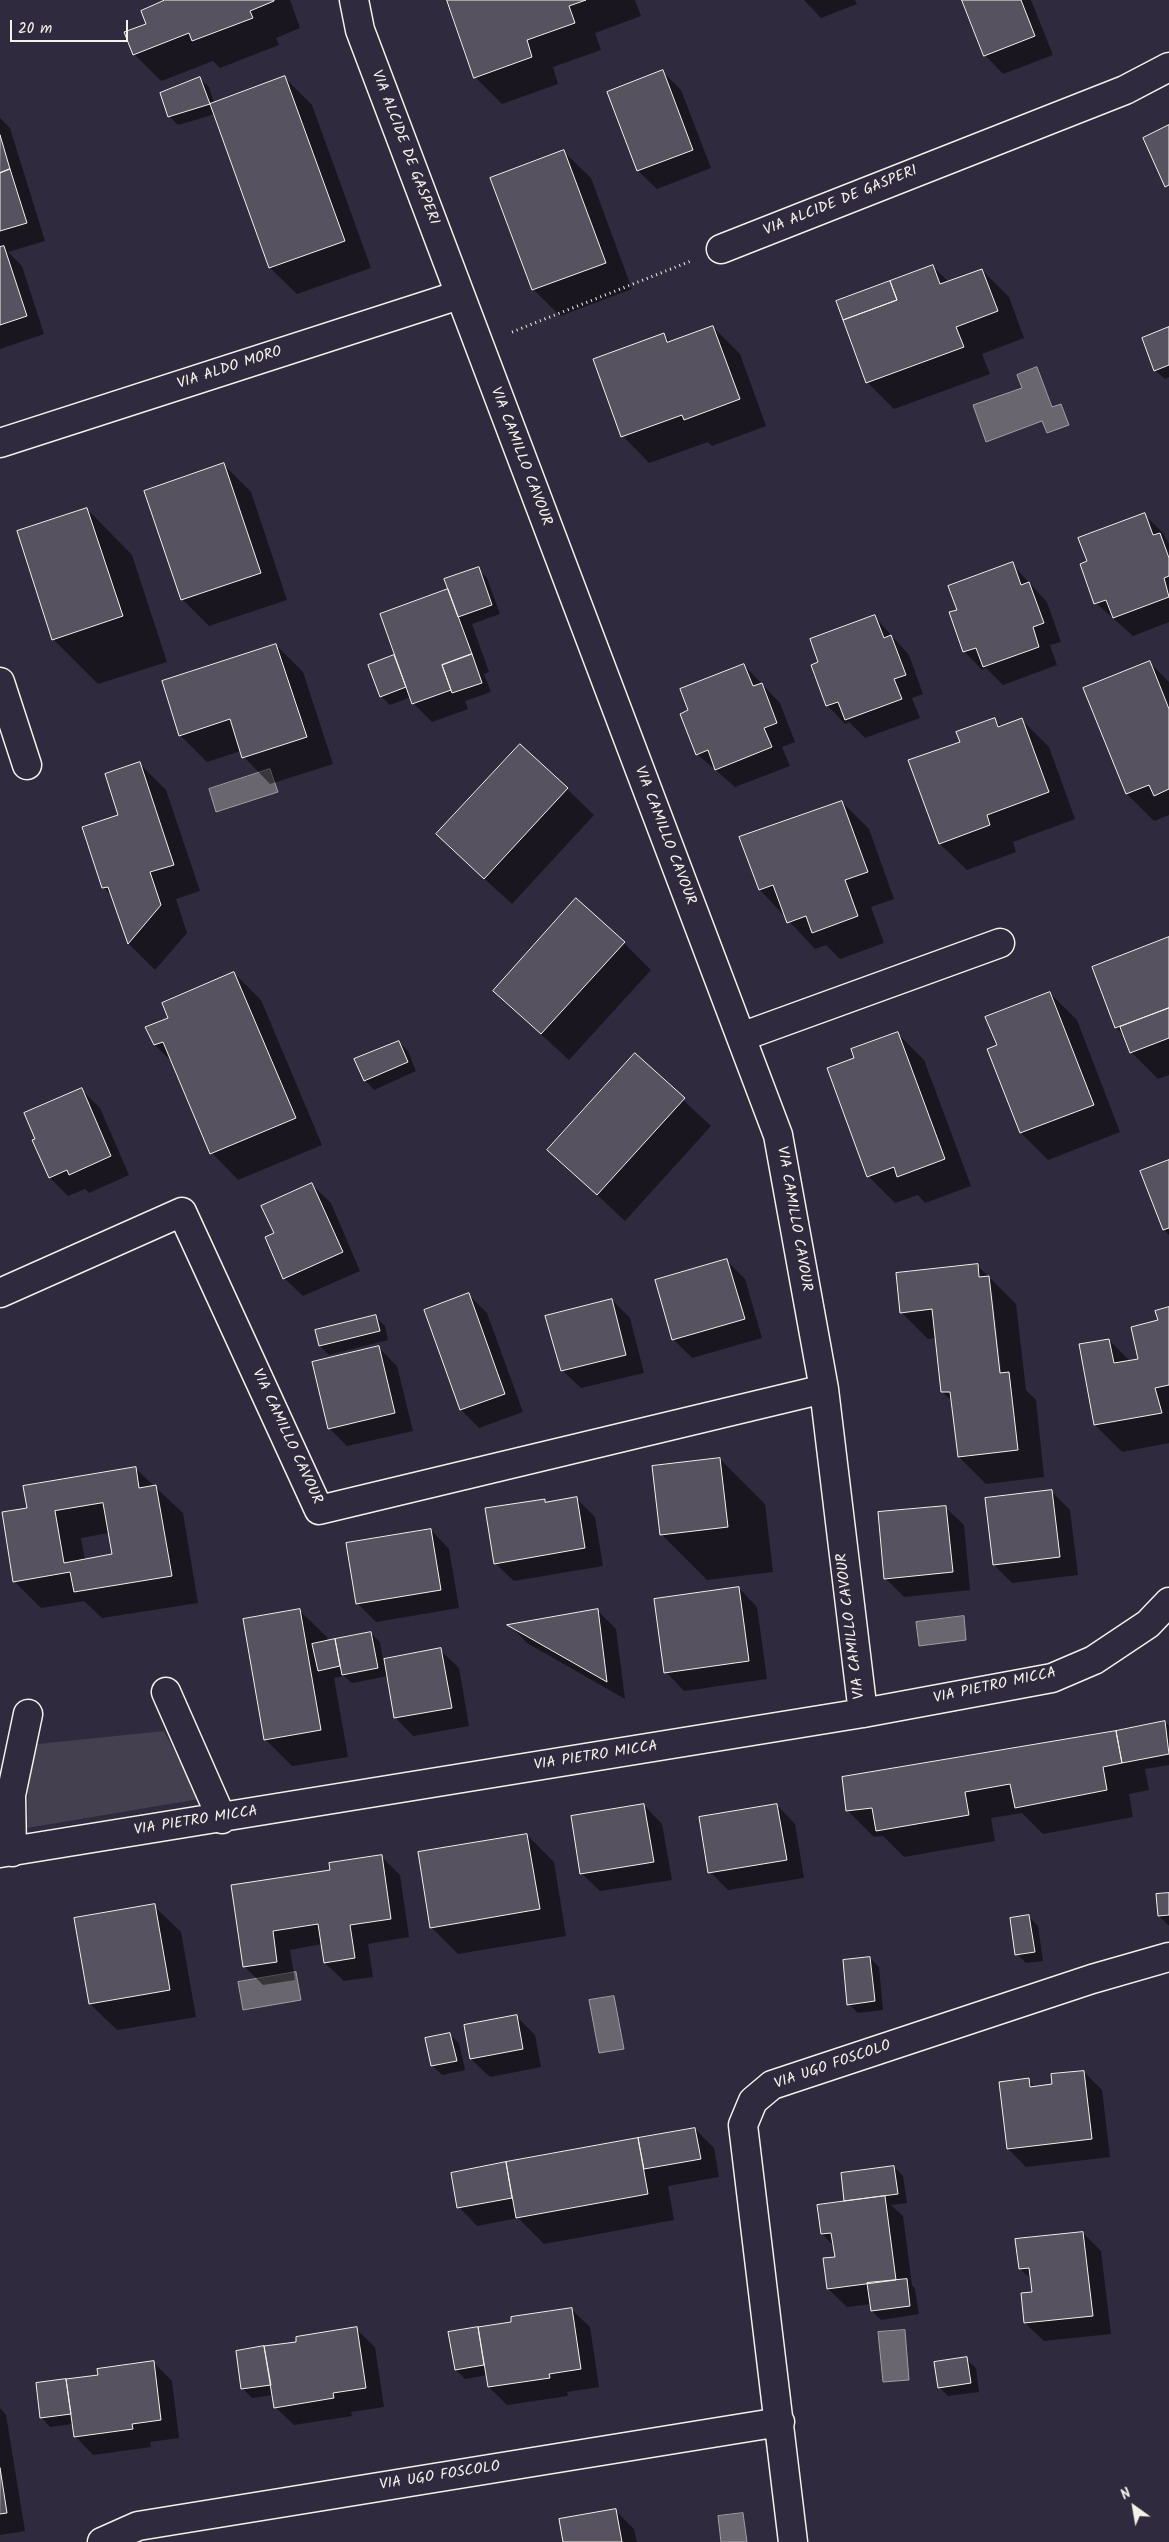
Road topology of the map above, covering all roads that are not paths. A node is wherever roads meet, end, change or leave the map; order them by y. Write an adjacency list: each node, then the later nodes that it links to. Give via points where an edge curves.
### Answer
1 (354, 0): 4 (street, VIA ALCIDE DE GASPERI, via 360,30)
2 (1169, 67): 3 (street, VIA ALCIDE DE GASPERI, via 1125,90)
3 (722, 249)
4 (459, 295): 5 (street, VIA ALDO MORO); 9 (street, VIA CAMILLO CAVOUR)
5 (0, 443)
6 (0, 682): 7 (street)
7 (27, 765)
8 (1000, 943): 9 (street)
9 (740, 1038): 11 (street, VIA CAMILLO CAVOUR, via 778,1135)
10 (0, 1293): 11 (street, VIA CAMILLO CAVOUR, via 182,1212 319,1510)
11 (824, 1389): 14 (street, VIA CAMILLO CAVOUR)
12 (1169, 1602): 14 (street, VIA PIETRO MICCA, via 1148,1624 1094,1660 1052,1678)
13 (166, 1692): 16 (street)
14 (863, 1713): 16 (street, VIA PIETRO MICCA)
15 (28, 1714): 17 (street, via 11,1795)
16 (222, 1818): 17 (street, VIA PIETRO MICCA)
17 (6, 1852)
18 (1169, 1957): 19 (street, VIA UGO FOSCOLO, via 1092,1979 772,2085 753,2101 743,2125)
19 (780, 2422): 20 (street, VIA UGO FOSCOLO, via 138,2526); 21 (street, VIA UGO FOSCOLO)
20 (102, 2542)
21 (793, 2542)

